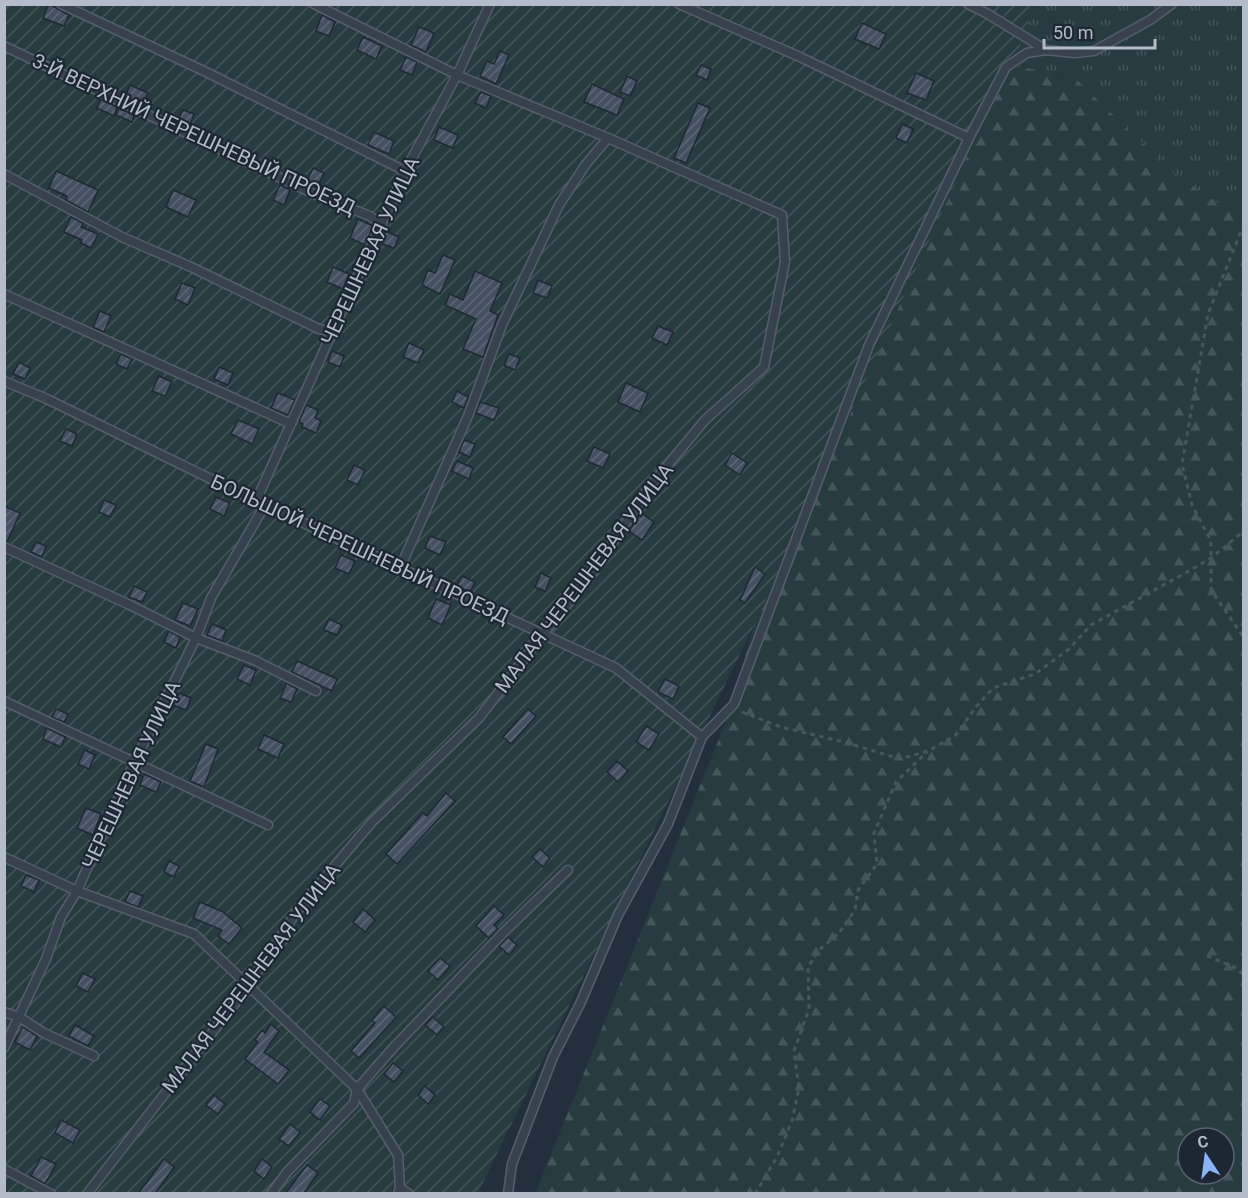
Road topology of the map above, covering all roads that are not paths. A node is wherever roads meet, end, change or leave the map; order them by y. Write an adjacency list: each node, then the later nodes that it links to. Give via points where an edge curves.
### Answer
1 (61, 4): 12 (lane)
2 (314, 4): 9 (lane)
3 (490, 4): 9 (lane, ЧЕРЕШНЕВАЯ УЛИЦА)
4 (679, 4): 11 (lane)
5 (968, 4): 8 (lane)
6 (1172, 4): 8 (lane, via 1094,51)
7 (4, 46): 14 (lane, 3-Й ВЕРХНИЙ ЧЕРЕШНЕВЫЙ ПРОЕЗД)
8 (1046, 50): 11 (lane, via 1027,53 1006,67)
9 (457, 75): 10 (lane); 12 (lane, ЧЕРЕШНЕВАЯ УЛИЦА)
10 (608, 138): 21 (lane, via 559,205 502,326 468,416); 22 (lane, МАЛАЯ ЧЕРЕШНЕВАЯ УЛИЦА, via 782,215 785,262 764,367 705,420 655,481 595,570)
11 (969, 138): 26 (lane, via 869,345 734,704)
12 (405, 171): 14 (lane, ЧЕРЕШНЕВАЯ УЛИЦА)
13 (4, 174): 16 (lane, via 122,237)
14 (382, 225): 16 (lane, ЧЕРЕШНЕВАЯ УЛИЦА)
15 (4, 294): 18 (lane)
16 (333, 332): 18 (lane, ЧЕРЕШНЕВАЯ УЛИЦА)
17 (4, 381): 19 (lane, БОЛЬШОЙ ЧЕРЕШНЕВЫЙ ПРОЕЗД)
18 (291, 424): 19 (lane, ЧЕРЕШНЕВАЯ УЛИЦА)
19 (260, 503): 21 (lane, БОЛЬШОЙ ЧЕРЕШНЕВЫЙ ПРОЕЗД); 23 (lane, ЧЕРЕШНЕВАЯ УЛИЦА, via 211,598)
20 (4, 547): 23 (lane)
21 (400, 568): 22 (lane, БОЛЬШОЙ ЧЕРЕШНЕВЫЙ ПРОЕЗД)
22 (543, 634): 26 (lane, БОЛЬШОЙ ЧЕРЕШНЕВЫЙ ПРОЕЗД, via 616,668); 32 (lane, МАЛАЯ ЧЕРЕШНЕВАЯ УЛИЦА, via 479,718 372,822 299,908)
23 (196, 638): 24 (lane, via 254,660); 27 (lane, ЧЕРЕШНЕВАЯ УЛИЦА)
24 (316, 691)
25 (4, 701): 27 (lane)
26 (702, 737): 44 (lane, via 668,824 618,915 553,1057 512,1164)
27 (134, 762): 28 (lane); 31 (lane, ЧЕРЕШНЕВАЯ УЛИЦА)
28 (268, 825)
29 (4, 857): 31 (lane)
30 (568, 870): 37 (lane, via 503,933)
31 (76, 891): 32 (lane, via 194,934); 34 (lane, ЧЕРЕШНЕВАЯ УЛИЦА)
32 (249, 985): 37 (lane); 41 (lane, МАЛАЯ ЧЕРЕШНЕВАЯ УЛИЦА)
33 (4, 1012): 34 (lane)
34 (19, 1017): 35 (lane, ЧЕРЕШНЕВАЯ УЛИЦА); 36 (lane)
35 (4, 1048)
36 (94, 1056)
37 (357, 1089): 39 (lane, via 398,1155); 42 (lane, via 354,1103 287,1172)
38 (4, 1168): 40 (lane)
39 (399, 1191): 43 (lane)
40 (51, 1194)
41 (87, 1194)
42 (271, 1194)
43 (409, 1194)
44 (508, 1194)

